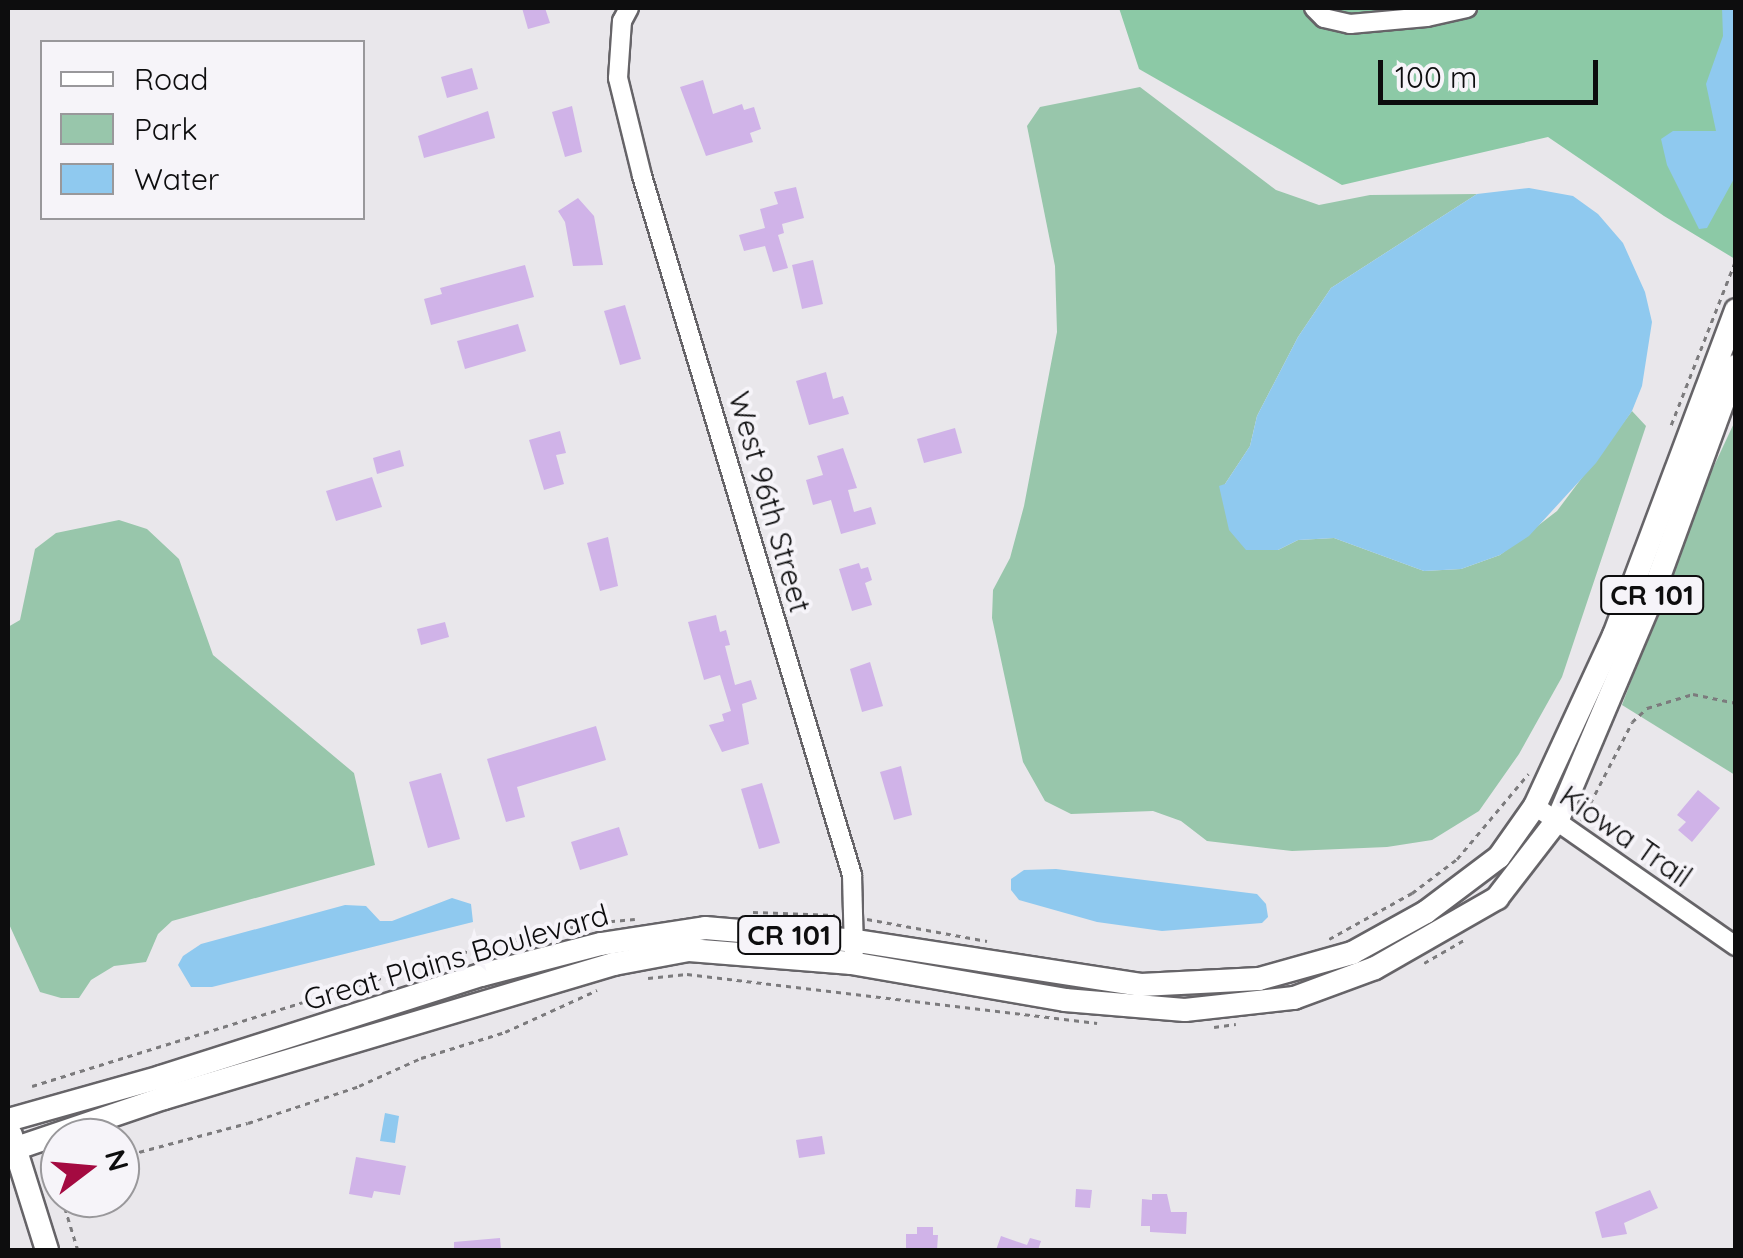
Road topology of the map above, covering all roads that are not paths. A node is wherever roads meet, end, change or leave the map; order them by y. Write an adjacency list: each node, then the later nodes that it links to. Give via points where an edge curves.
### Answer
1 (629, 8): 9 (street, West 96th Street, via 618,78 852,875)
2 (1314, 8): 3 (street, via 1324,18 1350,24)
3 (1467, 8)
4 (1736, 310): 6 (main road, Great Plains Boulevard / CR 101, via 1614,634)
5 (1736, 366): 7 (main road, Great Plains Boulevard / CR 101, via 1648,607)
6 (1535, 806): 7 (street, Kiowa Trail); 9 (main road, Great Plains Boulevard / CR 101, via 1499,857 1426,912 1352,953 1259,979 1140,984)
7 (1558, 820): 8 (street, Kiowa Trail); 9 (main road, Great Plains Boulevard / CR 101, via 1496,898 1389,961 1294,998 1170,1009 1065,1000)
8 (1736, 946)
9 (854, 952): 10 (main road, Great Plains Boulevard / CR 101, via 706,928 600,944); 11 (main road, Great Plains Boulevard / CR 101, via 689,950 614,964)
10 (8, 1122): 11 (main road)
11 (12, 1150): 12 (main road)
12 (47, 1250)

